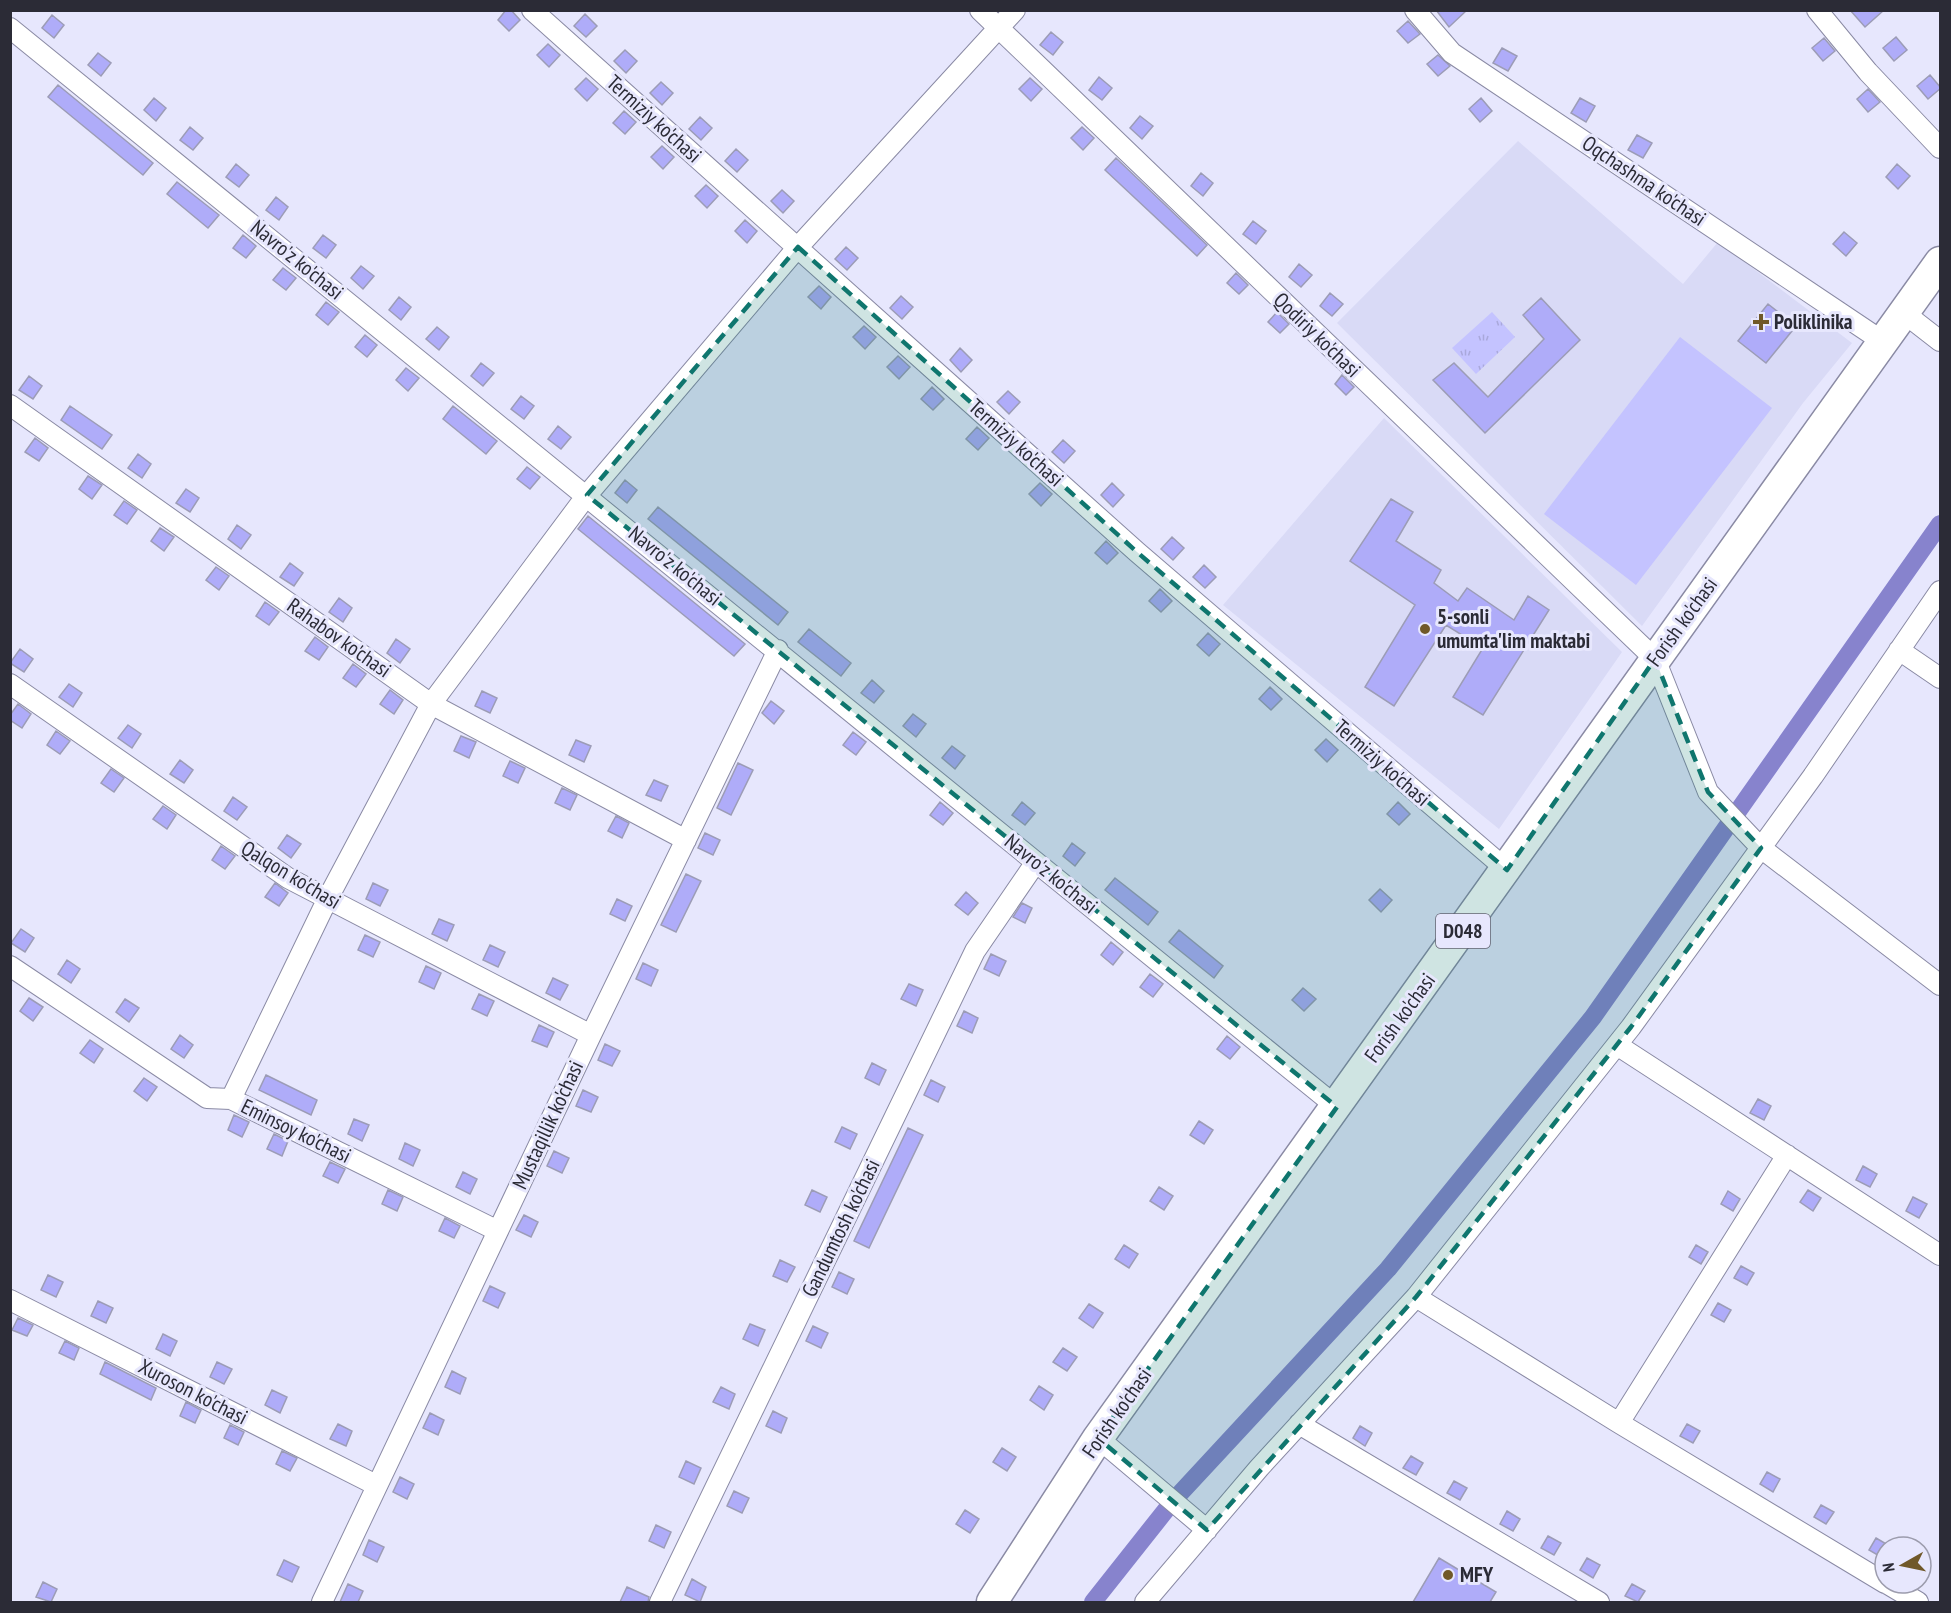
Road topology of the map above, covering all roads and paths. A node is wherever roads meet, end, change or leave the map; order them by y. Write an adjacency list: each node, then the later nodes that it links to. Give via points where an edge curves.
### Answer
1 (532, 10): 9 (street, Termiziy ko'chasi)
2 (980, 10): 7 (street, Qodiriy ko'chasi)
3 (1015, 10): 7 (street)
4 (1415, 10): 12 (street, Oqchashma ko'chasi, via 1452,52)
5 (1817, 10): 8 (street, via 1868,72)
6 (10, 27): 15 (street, Navro'z ko'chasi)
7 (999, 28): 9 (street); 19 (street, Qodiriy ko'chasi)
8 (1941, 148)
9 (798, 247): 15 (street); 26 (street, Termiziy ko'chasi, via 1137,552)
10 (1941, 262): 11 (main road, Forish ko'chasi / D048)
11 (1904, 314): 12 (main road, Forish ko'chasi / D048); 13 (street)
12 (1882, 341): 19 (main road, Forish ko'chasi / D048)
13 (1941, 341)
14 (10, 405): 22 (street, Rahabov ko'chasi)
15 (587, 495): 17 (street, Navro'z ko'chasi); 22 (street)
16 (1941, 591): 18 (street)
17 (778, 650): 23 (street, Mustaqillik ko'chasi); 25 (street, Navro'z ko'chasi)
18 (1899, 650): 20 (street); 24 (street)
19 (1655, 659): 24 (street, via 1708,792); 26 (main road, Forish ko'chasi / D048)
20 (1941, 678)
21 (10, 684): 27 (street, Qalqon ko'chasi, via 288,878)
22 (431, 704): 23 (street, Rahabov ko'chasi); 27 (street)
23 (686, 840): 30 (street, Mustaqillik ko'chasi)
24 (1761, 848): 29 (street); 31 (street)
25 (1036, 861): 33 (street, Navro'z ko'chasi); 46 (street, Gandumtosh ko'chasi, via 975,951)
26 (1507, 870): 33 (main road, Forish ko'chasi / D048)
27 (328, 898): 30 (street, Qalqon ko'chasi); 32 (street)
28 (10, 966): 32 (street, Eminsoy ko'chasi, via 207,1098)
29 (1941, 985)
30 (591, 1035): 35 (street, Mustaqillik ko'chasi)
31 (1617, 1045): 34 (street); 37 (street)
32 (231, 1099): 35 (street, Eminsoy ko'chasi)
33 (1337, 1107): 41 (main road, Forish ko'chasi / D048)
34 (1787, 1155): 36 (street); 39 (street)
35 (498, 1231): 42 (street, Mustaqillik ko'chasi)
36 (1941, 1255)
37 (1416, 1297): 39 (street); 40 (street)
38 (10, 1300): 42 (street, Xuroson ko'chasi)
39 (1618, 1423): 44 (street)
40 (1299, 1424): 43 (street); 49 (street)
41 (1098, 1438): 43 (street); 47 (main road, Forish ko'chasi / D048)
42 (376, 1485): 45 (street, Mustaqillik ko'chasi)
43 (1207, 1530): 48 (street)
44 (1873, 1576)
45 (322, 1602)
46 (660, 1602)
47 (992, 1602)
48 (1145, 1602)
49 (1599, 1602)

